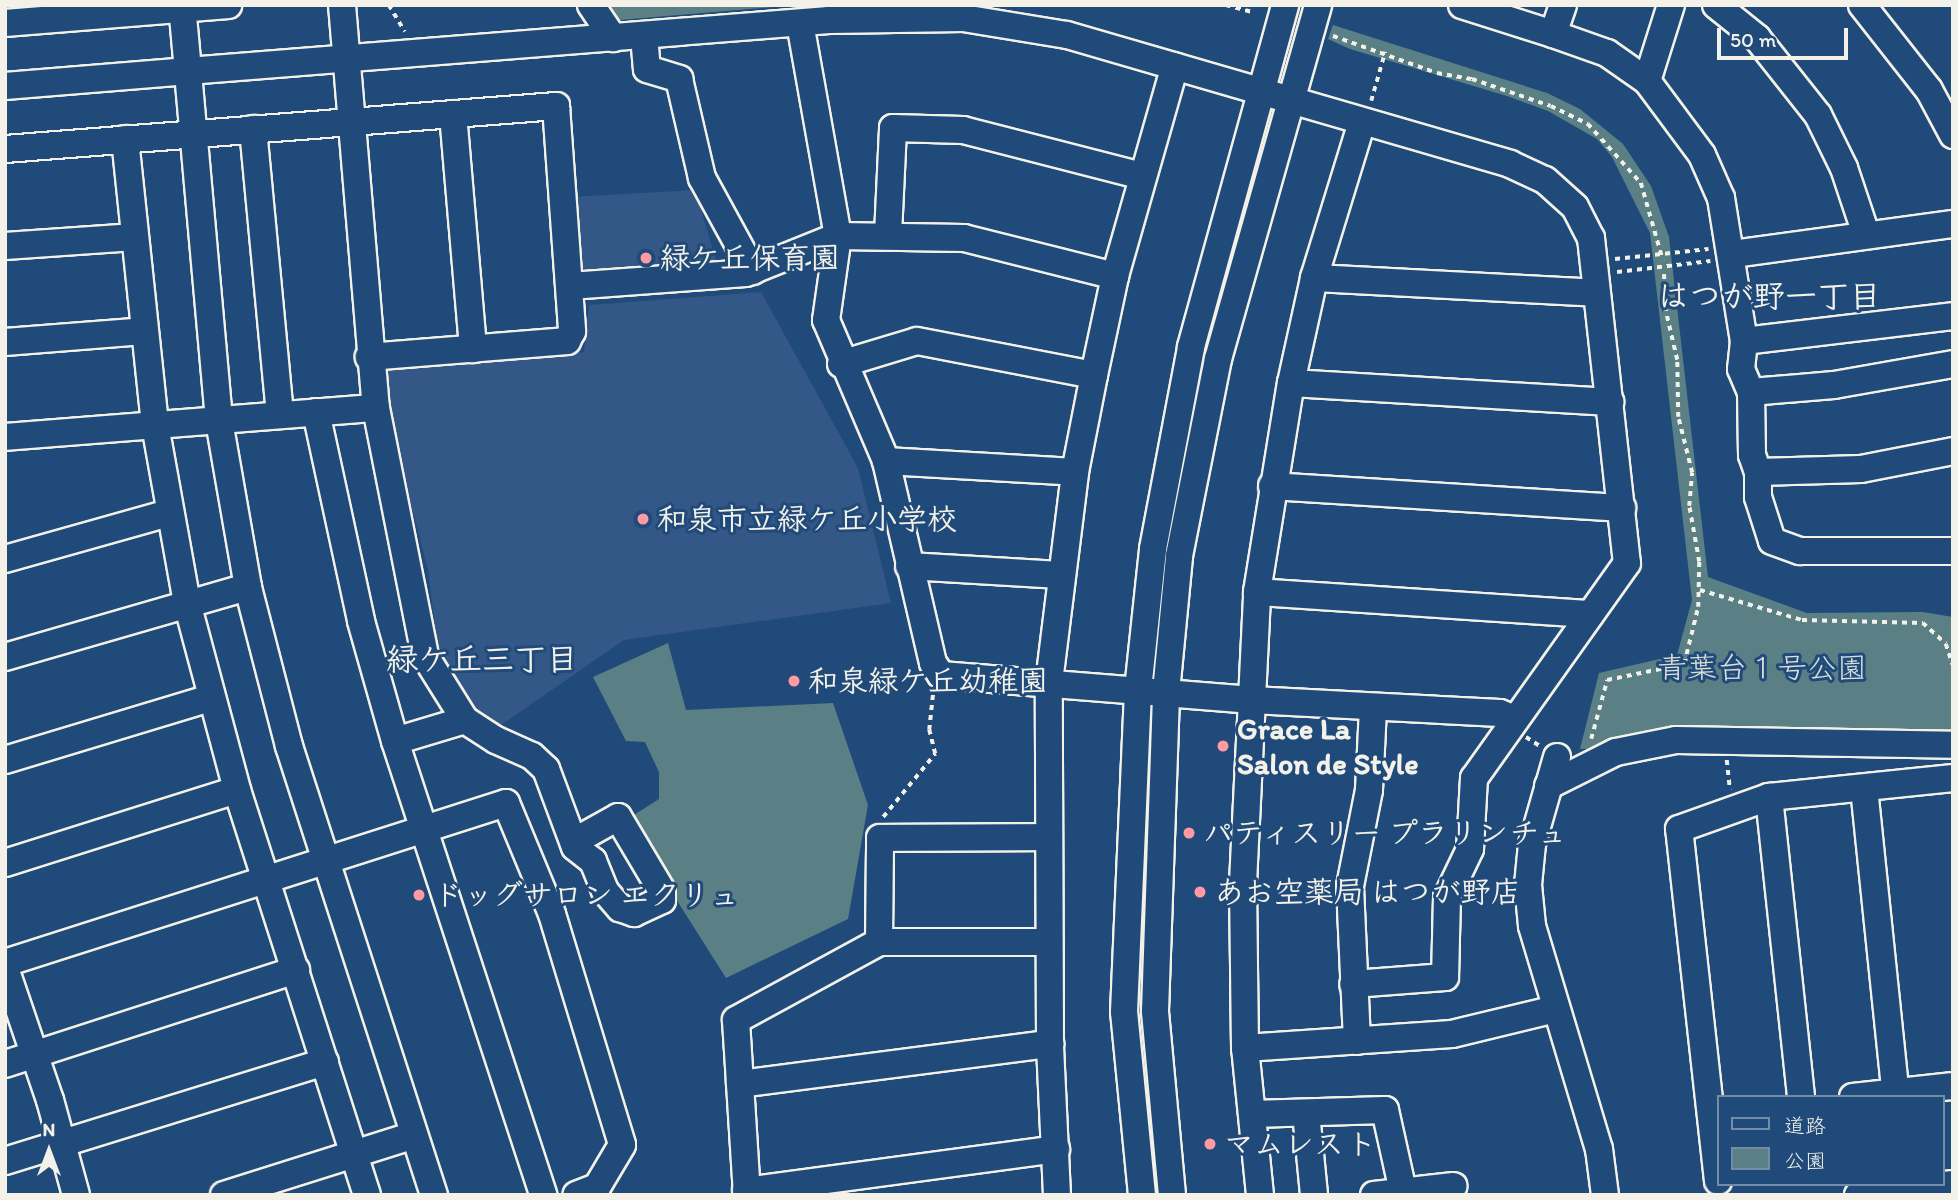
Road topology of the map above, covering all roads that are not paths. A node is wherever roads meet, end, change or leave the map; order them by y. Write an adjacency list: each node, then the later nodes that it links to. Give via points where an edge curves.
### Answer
1 (228, 5): 11 (street)
2 (342, 5): 18 (street)
3 (591, 5): 17 (street)
4 (1284, 5): 23 (street)
5 (1318, 5): 24 (street)
6 (1462, 5): 15 (street)
7 (1563, 5): 15 (street)
8 (1671, 5): 21 (street)
9 (1716, 5): 35 (street, via 1757,38 1818,115 1844,168)
10 (1862, 5): 30 (street, via 1929,90)
11 (182, 7): 12 (street); 20 (street)
12 (120, 10): 13 (street)
13 (5, 23)
14 (800, 23): 16 (street); 19 (street, via 892,16 992,21 1067,35); 37 (street)
15 (1553, 34): 21 (street, via 1607,53)
16 (644, 36): 17 (street); 41 (street, via 647,69 679,79 702,178)
17 (613, 38): 18 (street)
18 (346, 59): 20 (street); 27 (street)
19 (1175, 66): 23 (street); 33 (street)
20 (188, 71): 22 (street); 29 (street)
21 (1647, 81): 40 (street, via 1703,155 1721,198)
22 (5, 86)
23 (1258, 94): 24 (street); 81 (street, via 1191,347 1153,549)
24 (1290, 100): 26 (street); 82 (street, via 1218,359 1179,556)
25 (453, 114): 27 (street); 45 (street, via 556,106); 50 (street)
26 (1365, 116): 42 (street, via 1545,180 1575,207 1591,238); 44 (street)
27 (352, 123): 28 (street); 51 (street)
28 (253, 129): 29 (street); 60 (street)
29 (192, 134): 31 (street); 61 (street)
30 (1953, 135)
31 (125, 139): 32 (street); 38 (street)
32 (5, 149)
33 (1142, 176): 36 (street, via 963,130 893,128); 43 (street)
34 (1953, 224): 35 (street)
35 (1866, 234): 40 (street)
36 (888, 235): 37 (street); 43 (street, via 964,238)
37 (838, 236): 41 (street); 52 (street, via 825,320)
38 (135, 237): 39 (street); 47 (street)
39 (5, 246)
40 (1726, 251): 48 (street)
41 (753, 271): 45 (street)
42 (1601, 274): 44 (street); 57 (street)
43 (1115, 276): 54 (street)
44 (1314, 278): 55 (street)
45 (570, 286): 50 (street, via 572,331 567,341)
46 (1953, 316): 48 (street)
47 (144, 331): 49 (street); 62 (street)
48 (1744, 341): 56 (street, via 1741,369)
49 (5, 342)
50 (473, 349): 51 (street)
51 (369, 357): 58 (street)
52 (841, 364): 54 (street, via 917,341); 65 (street)
53 (1953, 364): 56 (street, via 1834,385)
54 (1094, 374): 66 (street)
55 (1291, 383): 57 (street); 68 (street)
56 (1751, 392): 67 (street, via 1752,455)
57 (1610, 402): 69 (street)
58 (376, 408): 59 (street); 86 (street, via 425,656)
59 (316, 412): 60 (street); 88 (street, via 361,621)
60 (280, 415): 61 (street)
61 (219, 420): 62 (street); 75 (street)
62 (155, 425): 63 (street); 70 (street)
63 (5, 437)
64 (1953, 452): 67 (street, via 1861,469)
65 (886, 461): 66 (street); 73 (street)
66 (1074, 472): 74 (street)
67 (1758, 472): 71 (street, via 1758,497 1772,541 1800,551)
68 (1272, 486): 69 (street); 76 (street)
69 (1622, 508): 78 (street, via 1627,563)
70 (169, 513): 72 (street); 77 (street)
71 (1953, 551)
72 (5, 559)
73 (909, 566): 74 (street); 80 (street, via 933,663 941,675)
74 (1060, 575): 80 (street)
75 (248, 587): 77 (street); 100 (street, via 289,746)
76 (1257, 592): 78 (street); 84 (street)
77 (187, 603): 79 (street); 83 (street)
78 (1590, 614): 87 (street)
79 (5, 657)
80 (1049, 682): 81 (street); 98 (street)
81 (1138, 690): 82 (street); 140 (street, via 1124,1012)
82 (1166, 692): 84 (street); 141 (street, via 1155,1011)
83 (211, 698): 91 (street); 95 (street)
84 (1252, 700): 85 (street); 111 (street, via 1243,883)
85 (1373, 707): 87 (street, via 1500,713); 107 (street, via 1369,790 1350,886)
86 (465, 720): 88 (street); 99 (street, via 532,756 546,769)
87 (1513, 722): 107 (street, via 1474,778 1470,849 1447,897 1445,977)
88 (395, 741): 97 (street)
89 (1953, 745): 93 (street, via 1725,740 1639,745)
90 (1557, 757): 93 (street)
91 (5, 760)
92 (1953, 778): 94 (street)
93 (1548, 786): 108 (street, via 1532,844 1528,885 1532,926)
94 (1864, 788): 96 (street); 118 (street)
95 (237, 790): 101 (street); 102 (street)
96 (1769, 797): 117 (street); 119 (street, via 1679,829)
97 (421, 830): 100 (street); 137 (street); 138 (street, via 506,803 551,914 622,1145 597,1187)
98 (1049, 836): 103 (street, via 880,838); 104 (street)
99 (573, 842)
100 (327, 862): 102 (street); 122 (street)
101 (5, 863)
102 (268, 881): 105 (street); 106 (street)
103 (879, 942): 104 (street); 115 (street, via 736,1020)
104 (1048, 942): 110 (street)
105 (5, 966): 112 (street)
106 (296, 971): 112 (street); 113 (street)
107 (1353, 984): 109 (street)
108 (1555, 1009): 109 (street, via 1452,1034); 145 (street, via 1599,1149)
109 (1357, 1041): 111 (street)
110 (1050, 1044): 115 (street); 125 (street)
111 (1245, 1048): 121 (street)
112 (33, 1055): 114 (street); 123 (street)
113 (325, 1062): 123 (street); 126 (street)
114 (5, 1064)
115 (740, 1084): 132 (street)
116 (1953, 1086): 118 (street)
117 (1801, 1095)
118 (1896, 1095)
119 (1714, 1112): 124 (street)
120 (1306, 1113): 121 (street); 131 (street, via 1385,1110); 143 (street)
121 (1252, 1114): 142 (street)
122 (414, 1135): 126 (street); 136 (street)
123 (62, 1142): 127 (street); 133 (street)
124 (1716, 1147)
125 (1056, 1149): 132 (street); 139 (street)
126 (355, 1153): 134 (street); 135 (street)
127 (5, 1161)
128 (1453, 1185): 131 (street)
129 (1933, 1186): 130 (street)
130 (1904, 1189): 146 (street)
131 (1403, 1191): 144 (street)
132 (747, 1193)
133 (76, 1195)
134 (224, 1195)
135 (367, 1195)
136 (434, 1195)
137 (542, 1195)
138 (576, 1195)
139 (1057, 1195)
140 (1142, 1195)
141 (1172, 1195)
142 (1260, 1195)
143 (1314, 1195)
144 (1374, 1195)
145 (1605, 1195)
146 (1858, 1195)

